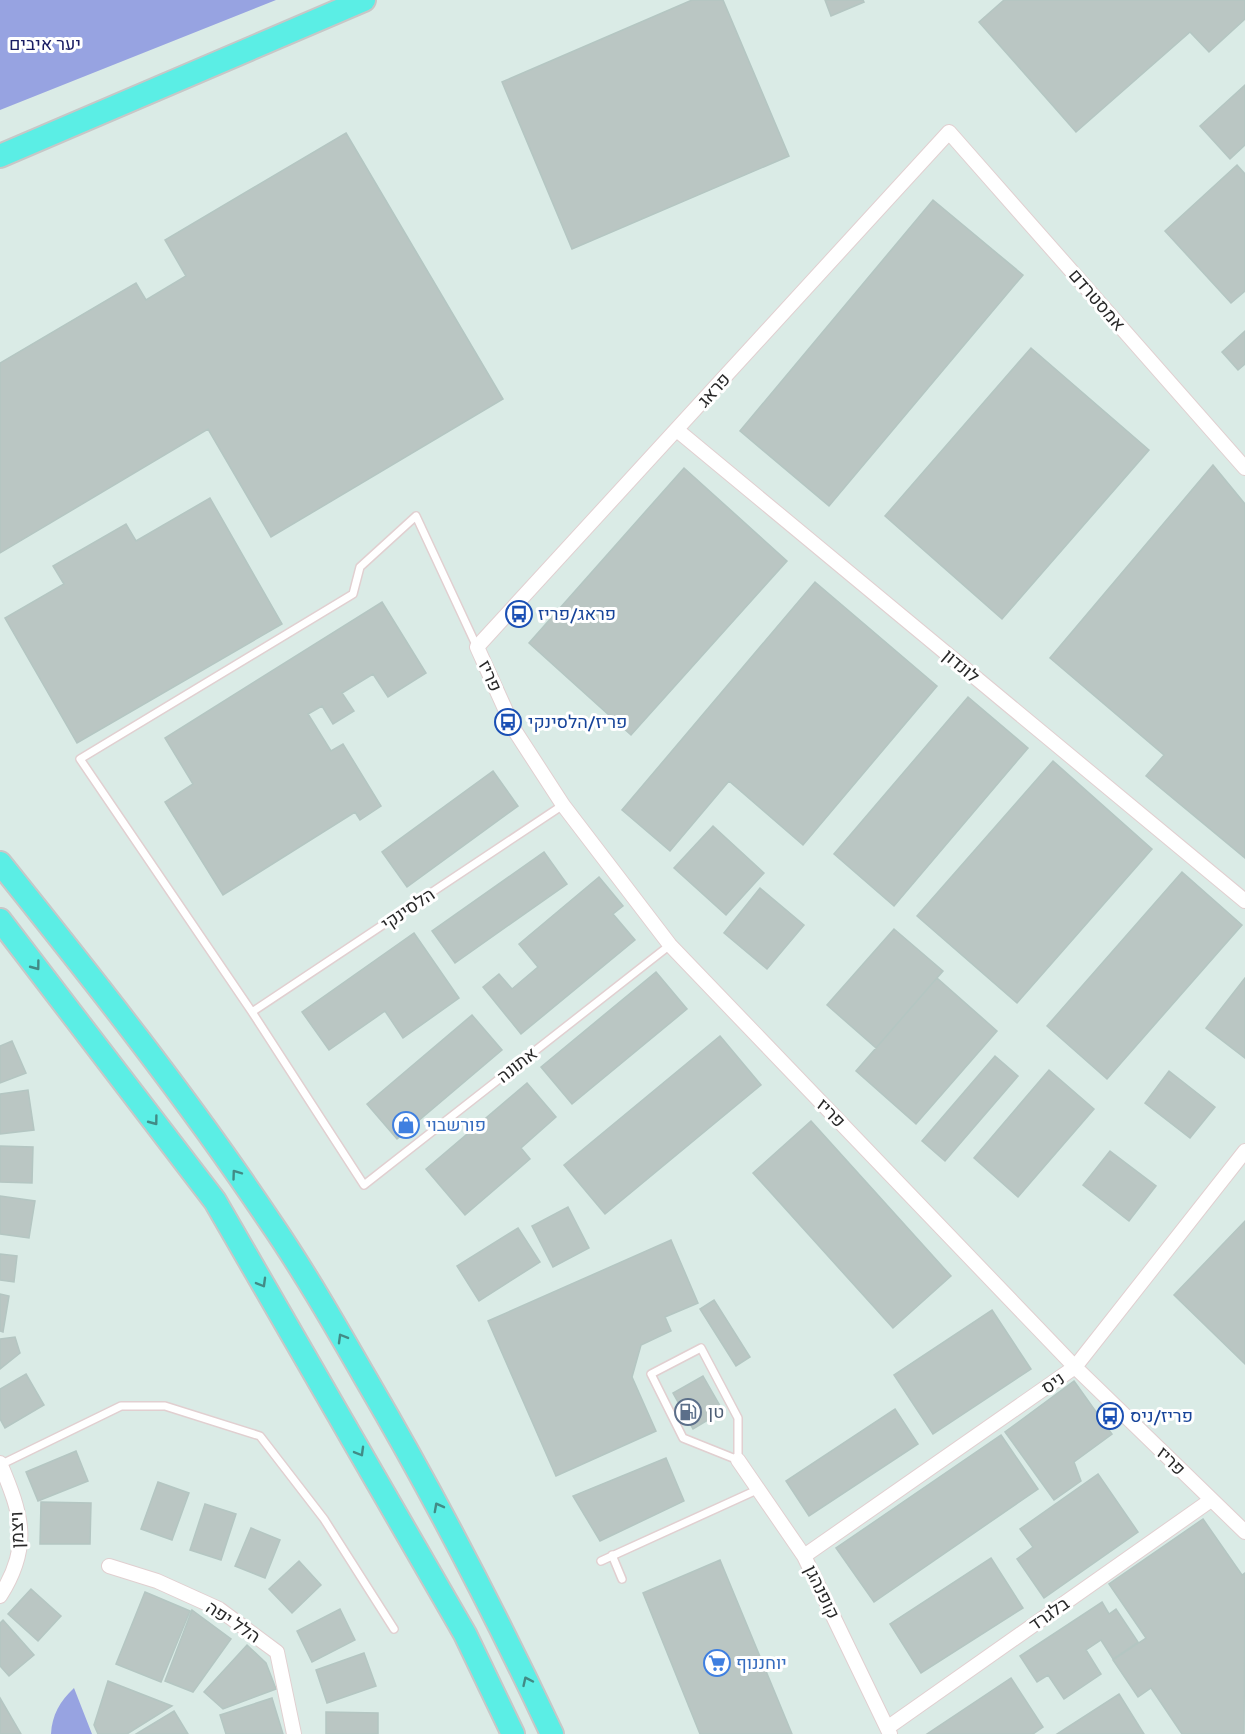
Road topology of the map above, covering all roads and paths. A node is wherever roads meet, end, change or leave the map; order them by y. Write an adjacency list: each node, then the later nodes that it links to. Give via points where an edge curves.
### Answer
1 (364, 0): 2 (main road)
2 (154, 89): 4 (main road); 5 (main road)
3 (949, 132): 6 (street, פראג); 7 (street, אמסטרדם)
4 (0, 141)
5 (0, 156)
6 (677, 430): 8 (street, פראג); 11 (street, לונדון)
7 (1245, 468)
8 (477, 647): 9 (street, פריז, via 515,731); 14 (lane, via 416,516 360,567 352,594 80,759)
9 (563, 805): 13 (street, פריז); 14 (lane, הלסינקי)
10 (0, 863): 32 (main road, one-way to 10, via 484,1592 411,1455 317,1294 269,1219 108,999)
11 (1245, 901)
12 (0, 920): 31 (main road, one-way to 31, via 215,1201 465,1634)
13 (670, 945): 14 (lane, אתונה, via 364,1185); 16 (street, פריז)
14 (252, 1012)
15 (1245, 1150): 16 (street, ניס)
16 (1076, 1367): 20 (street, פריז); 23 (street, ניס)
17 (738, 1460): 17 (lane, via 738,1418 701,1348 651,1374 683,1438); 19 (street, קופנהגן)
18 (0, 1464): 27 (street, ויצמן, via 20,1513 21,1548 11,1579); 28 (lane, via 121,1406 165,1406 260,1436 324,1518)
19 (759, 1490): 22 (lane); 23 (street, קופנהגן)
20 (1211, 1500): 21 (street, פריז); 29 (street, בלגרד)
21 (1245, 1532)
22 (612, 1556): 24 (lane); 26 (lane)
23 (804, 1556): 29 (street, קופנהגן)
24 (601, 1561)
25 (109, 1566): 30 (street, הלל יפה, via 157,1581 219,1609 277,1652)
26 (622, 1579)
27 (0, 1596)
28 (394, 1629)
29 (888, 1731)
30 (294, 1734)
31 (513, 1734)
32 (552, 1734)

